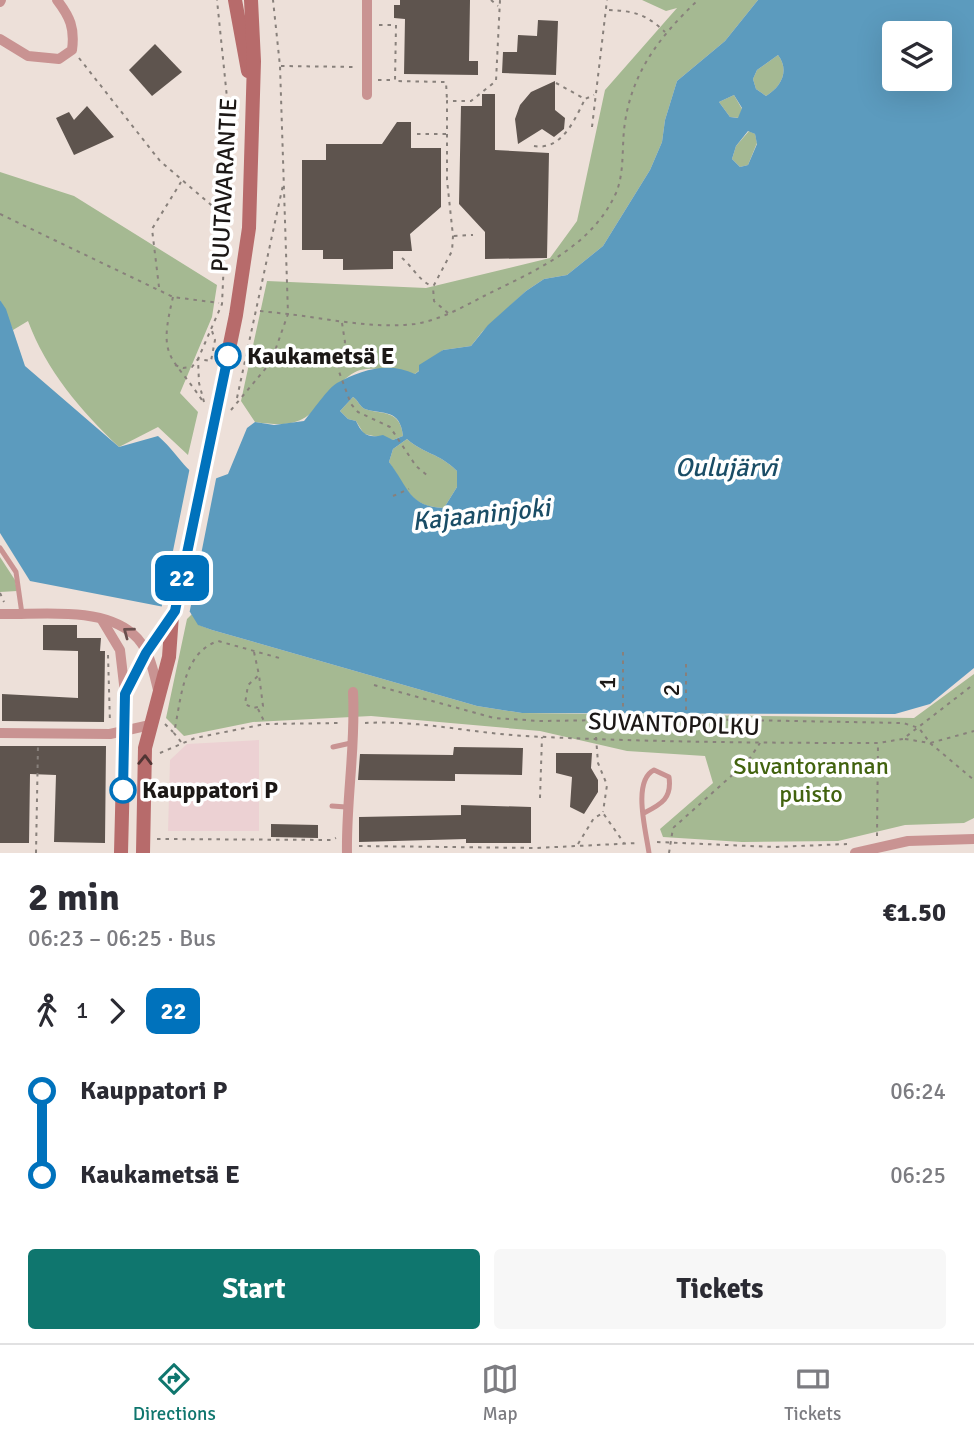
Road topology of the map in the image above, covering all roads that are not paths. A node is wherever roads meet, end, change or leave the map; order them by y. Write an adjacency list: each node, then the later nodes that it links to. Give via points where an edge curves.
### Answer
1 (57, 0): 5 (street, via 74,32 72,50 59,59 28,56)
2 (235, 0): 6 (main road, PUUTAVARANTIE)
3 (251, 0): 6 (main road, PUUTAVARANTIE)
4 (367, 0): 7 (street)
5 (0, 39)
6 (252, 86): 9 (main road, PUUTAVARANTIE, via 249,228 236,315)
7 (367, 95)
8 (0, 548): 11 (lane, via 16,572)
9 (173, 613): 13 (main road); 16 (main road, PUUTAVARANTIE)
10 (0, 614): 11 (street)
11 (22, 614): 12 (street, via 84,615)
12 (102, 621): 13 (street, one-way to 12, via 134,634); 15 (street, via 120,650)
13 (146, 653): 15 (main road); 16 (street)
14 (354, 692): 20 (street)
15 (125, 694): 19 (main road)
16 (159, 696): 17 (main road, PUUTAVARANTIE)
17 (157, 723): 19 (street); 28 (main road, PUUTAVARANTIE, one-way to 17, via 145,748)
18 (0, 733): 19 (street)
19 (117, 733): 27 (main road, via 123,771)
20 (351, 743): 21 (lane); 23 (street)
21 (333, 747)
22 (331, 806): 23 (lane)
23 (346, 807): 29 (street)
24 (644, 813): 24 (lane, via 642,783 654,769 668,777 671,790 664,803); 30 (lane)
25 (974, 839): 26 (street)
26 (855, 847)
27 (121, 853)
28 (143, 853)
29 (347, 853)
30 (649, 853)

